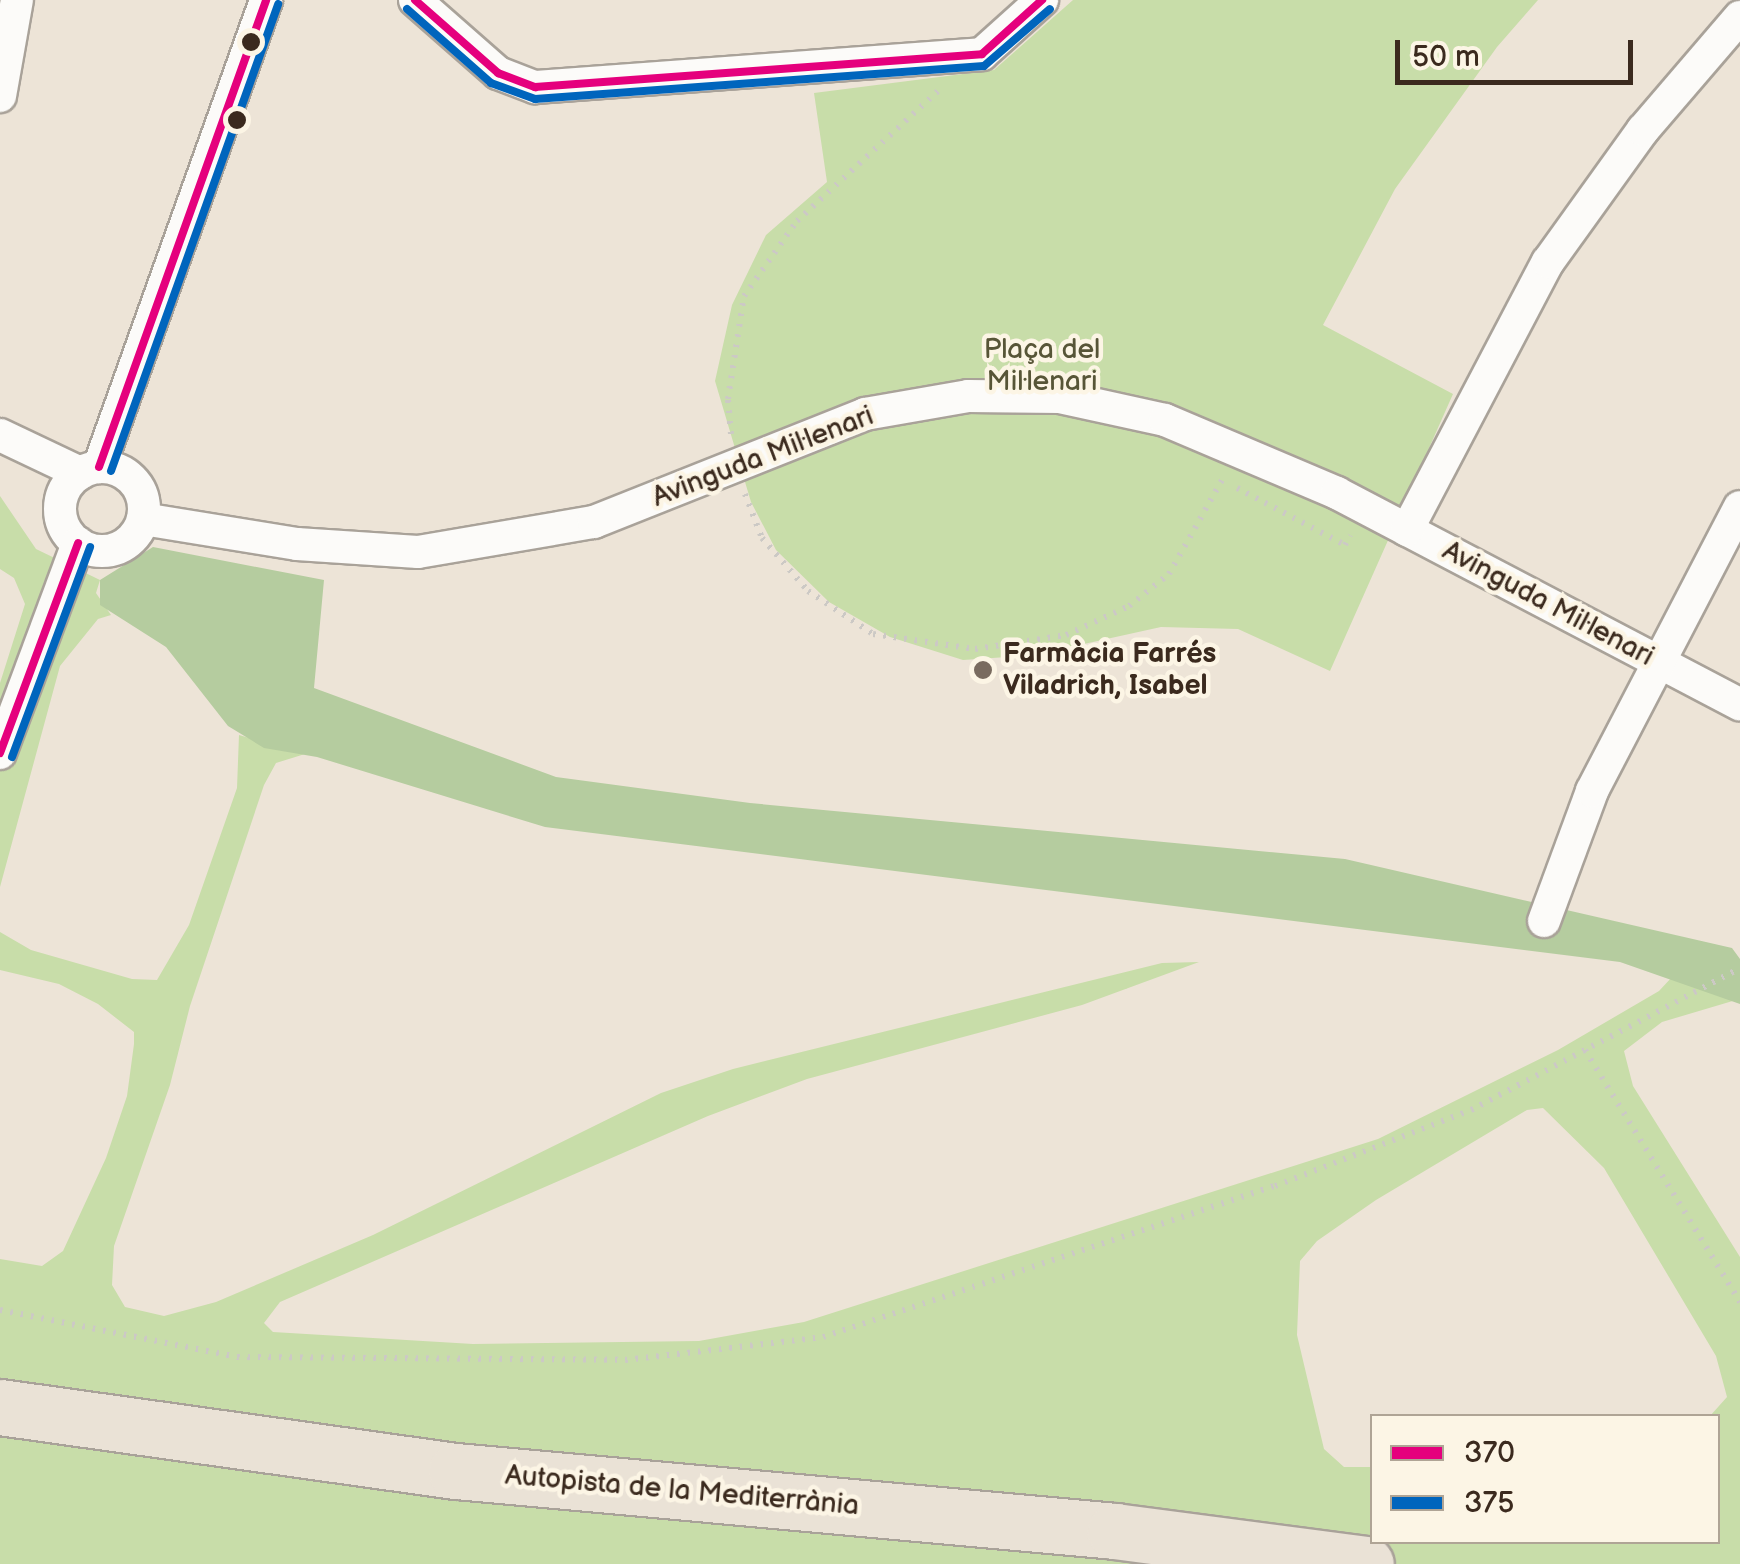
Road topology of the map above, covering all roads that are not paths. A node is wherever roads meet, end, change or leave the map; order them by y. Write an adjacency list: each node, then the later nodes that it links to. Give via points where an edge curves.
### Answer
1 (17, 0): 6 (street)
2 (266, 0): 8 (street)
3 (415, 0): 4 (street, via 498,73 535,87 982,54)
4 (1042, 0)
5 (1740, 18): 11 (street, via 1644,130 1548,262)
6 (0, 96)
7 (0, 435): 8 (street)
8 (89, 470): 10 (street, via 134,482); 12 (street, via 60,508)
9 (1740, 507): 13 (street)
10 (143, 519): 11 (street, Avinguda Mil·lenari, via 297,544 418,552 594,522 865,414 968,396 1060,397 1165,420); 12 (street, via 124,545 108,551)
11 (1406, 530): 13 (street, Avinguda Mil·lenari)
12 (78, 543): 15 (street)
13 (1658, 662): 14 (street, Avinguda Mil·lenari); 16 (street, via 1592,791)
14 (1740, 704)
15 (0, 752)
16 (1544, 921)
17 (0, 1407): 18 (highway, Autopista de la Mediterrània, via 456,1471 1096,1529)
18 (1366, 1564)

